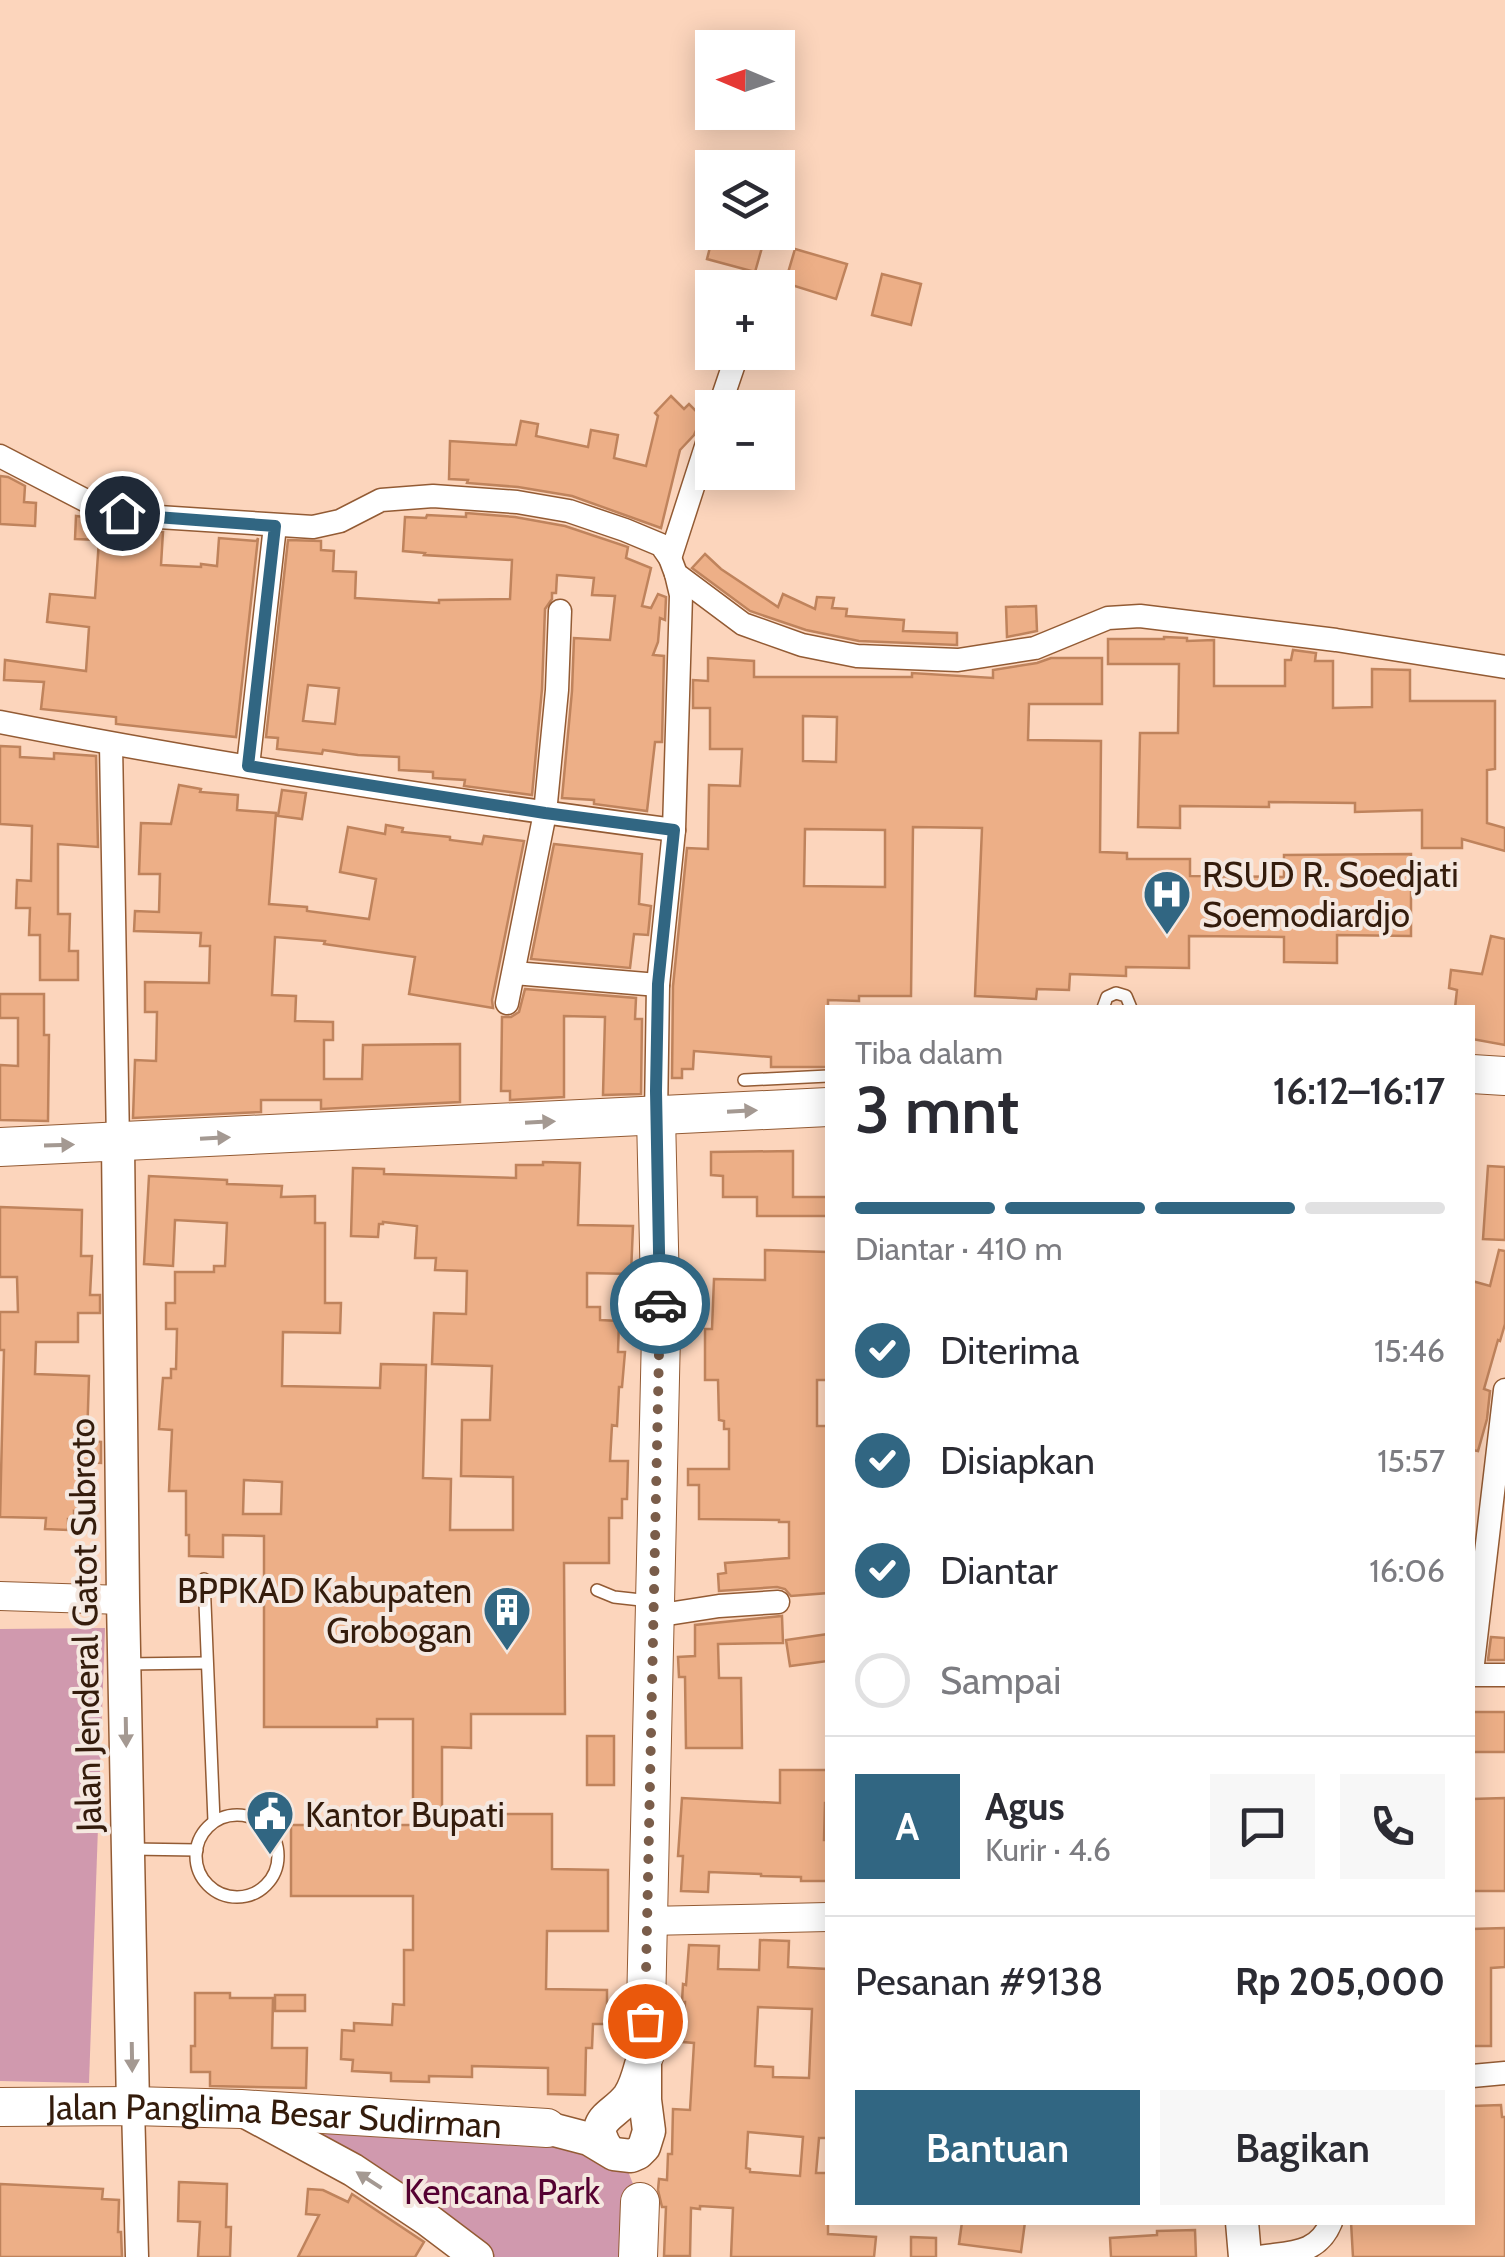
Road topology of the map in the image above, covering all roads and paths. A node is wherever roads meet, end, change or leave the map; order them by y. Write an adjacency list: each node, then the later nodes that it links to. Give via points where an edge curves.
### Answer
1 (0, 456): 3 (street, via 102,509)
2 (695, 488): 4 (street)
3 (275, 526): 4 (street, via 340,522 381,500 516,502 625,530 661,545); 9 (street)
4 (673, 566): 6 (street, via 743,624 857,656 958,660 1035,648 1108,618 1140,616); 11 (street, via 681,595)
5 (560, 611): 10 (street)
6 (1505, 667)
7 (0, 722): 8 (street)
8 (111, 744): 9 (street); 23 (street)
9 (248, 766): 10 (street)
10 (545, 813): 11 (street); 12 (street)
11 (674, 830): 13 (street)
12 (514, 973): 13 (street); 14 (street)
13 (658, 984): 22 (street)
14 (507, 1002)
15 (1103, 1005): 16 (lane, via 1116,993)
16 (1130, 1005)
17 (1475, 1074): 19 (main road)
18 (825, 1076): 20 (lane)
19 (1505, 1076)
20 (744, 1080)
21 (825, 1107): 22 (main road, one-way to 21)
22 (656, 1116): 23 (main road, one-way to 22); 31 (main road, via 661,1333)
23 (118, 1143): 24 (main road, one-way to 23); 29 (main road, Jalan Jenderal Gatot Subroto)
24 (0, 1148)
25 (1505, 1390): 32 (street)
26 (204, 1579): 33 (lane)
27 (597, 1590): 31 (lane)
28 (0, 1596): 29 (street)
29 (123, 1600): 34 (main road, Jalan Jenderal Gatot Subroto)
30 (778, 1602): 31 (street)
31 (655, 1609): 41 (main road)
32 (1475, 1648)
33 (206, 1663): 34 (lane); 37 (lane)
34 (124, 1664): 38 (main road, Jalan Jenderal Gatot Subroto, one-way to 38)
35 (1475, 1674): 36 (street)
36 (1505, 1675)
37 (214, 1821): 39 (lane); 39 (lane, via 238,1814 270,1830 279,1852 273,1876 254,1894 228,1896 205,1882)
38 (128, 1849): 39 (lane); 45 (main road, Jalan Jenderal Gatot Subroto, one-way to 45)
39 (197, 1850)
40 (825, 1916): 41 (street)
41 (648, 1921): 42 (main road)
42 (644, 2054): 48 (main road, via 628,2098); 50 (main road)
43 (1505, 2073): 44 (street)
44 (1475, 2076)
45 (133, 2106): 46 (main road, Jalan Panglima Besar Sudirman); 47 (main road, Jalan Panglima Besar Sudirman); 55 (street)
46 (0, 2107)
47 (241, 2109): 49 (main road, Jalan Panglima Besar Sudirman); 56 (main road, one-way to 47, via 352,2170)
48 (613, 2111): 49 (main road); 50 (main road, via 638,2112); 51 (main road, via 600,2135)
49 (547, 2128): 51 (main road)
50 (649, 2135): 51 (main road, via 638,2153); 52 (main road)
51 (611, 2152): 52 (main road, via 626,2166)
52 (640, 2202): 57 (main road)
53 (1242, 2225): 58 (main road)
54 (1330, 2225): 59 (street, via 1312,2248)
55 (137, 2257)
56 (477, 2257)
57 (638, 2257)
58 (1246, 2257)
59 (1260, 2257)

